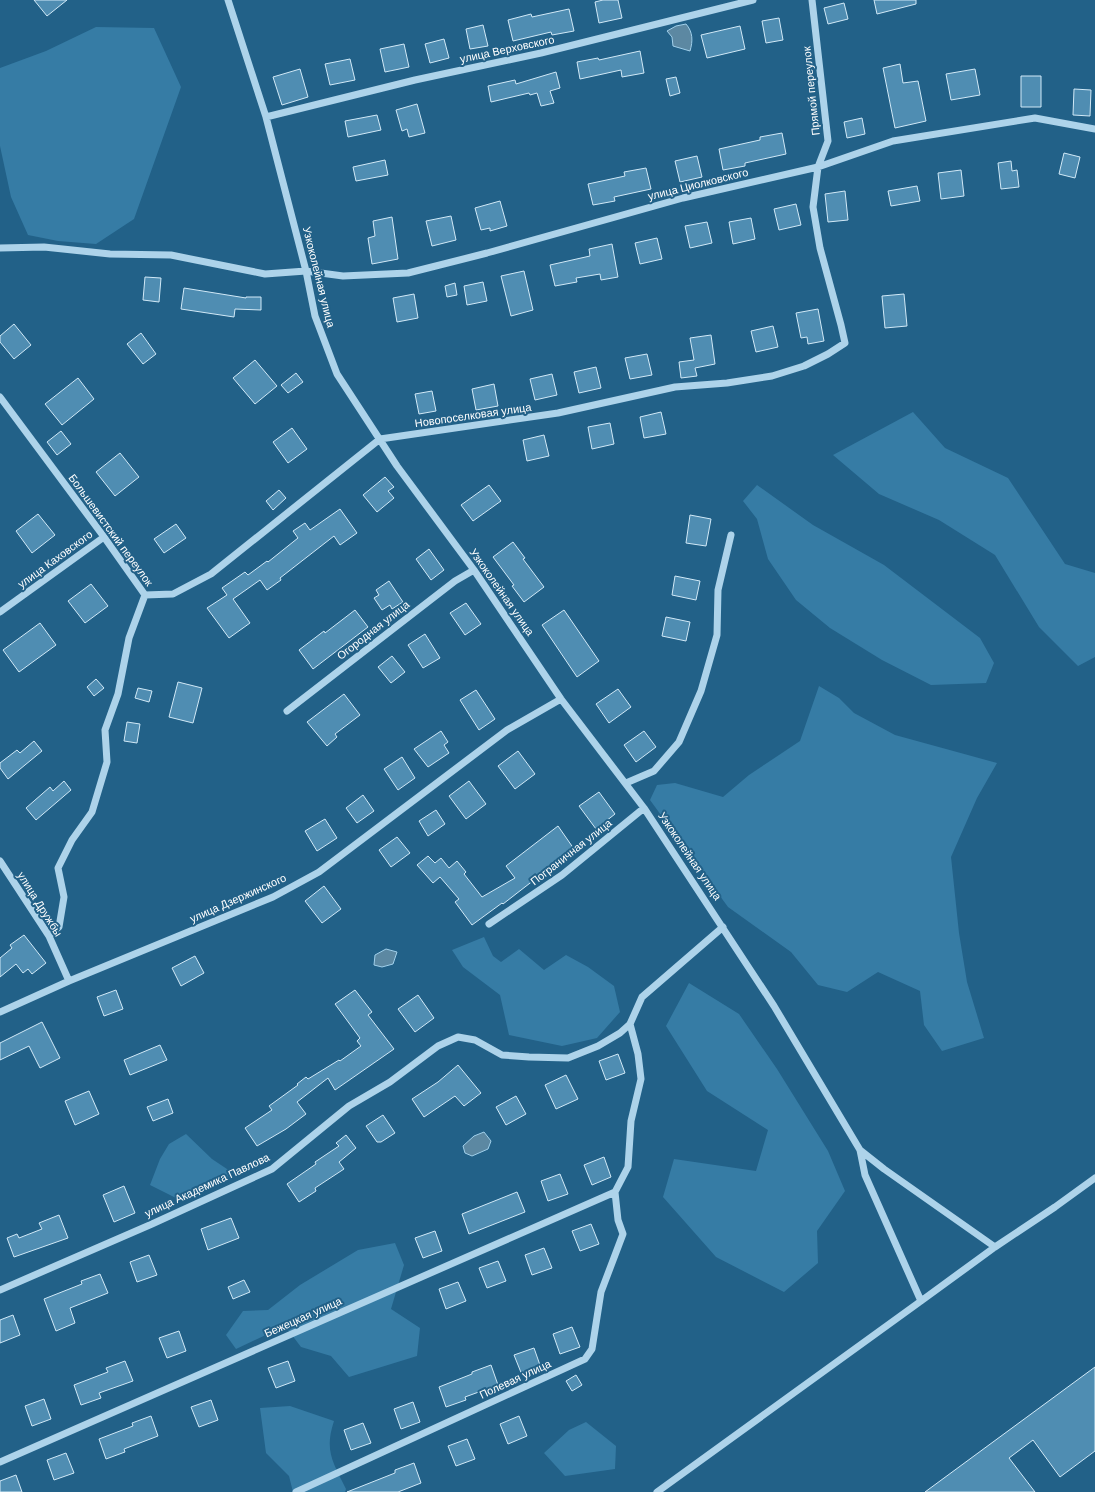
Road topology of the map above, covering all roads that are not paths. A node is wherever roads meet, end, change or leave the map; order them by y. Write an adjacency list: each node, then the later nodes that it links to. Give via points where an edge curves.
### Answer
1 (228, 0): 4 (street, Узкоколейная улица)
2 (753, 0): 4 (street, улица Верховского, via 548,52 415,80)
3 (812, 0): 6 (street, Прямой переулок, via 828,141)
4 (266, 117): 8 (street, Узкоколейная улица)
5 (1095, 129): 6 (street, улица Циолковского, via 1035,118 893,141)
6 (818, 167): 8 (street, улица Циолковского, via 683,198 408,273 343,276); 9 (street, Прямой переулок, via 813,207 820,248)
7 (0, 248): 8 (street, улица Циолковского, via 44,247 110,254 171,255 265,274)
8 (306, 271): 11 (street, Узкоколейная улица, via 315,316 337,374)
9 (845, 342): 11 (street, Новопоселковая улица, via 804,366 772,376 675,387 558,413)
10 (0, 397): 13 (street, Большевистский переулок)
11 (380, 439): 14 (street, Узкоколейная улица); 15 (street, via 211,574 173,594)
12 (731, 535): 19 (street, via 718,590 717,635 701,691 679,742 654,771)
13 (104, 537): 15 (street, Большевистский переулок); 16 (street, улица Каховского)
14 (474, 570): 17 (street, Узкоколейная улица); 18 (street, Огородная улица, via 455,581)
15 (145, 595): 24 (street, Большевистский переулок, via 129,638 118,694 105,730 107,762 92,812 72,840 58,868 64,897 59,927)
16 (0, 612)
17 (561, 699): 19 (street, Узкоколейная улица); 25 (street, улица Дзержинского, via 507,730 319,872 273,897)
18 (287, 710)
19 (626, 783): 20 (street, Узкоколейная улица)
20 (644, 808): 22 (street, Пограничная улица, via 562,875); 23 (street, Узкоколейная улица)
21 (0, 861): 24 (street, улица Дружбы)
22 (489, 924)
23 (723, 927): 27 (street, улица Академика Павлова, via 642,996); 28 (street, Узкоколейная улица, via 774,1006)
24 (49, 936): 25 (street, улица Дружбы)
25 (69, 981): 26 (street, улица Дзержинского)
26 (0, 1012)
27 (630, 1024): 30 (street, via 641,1079 631,1121 628,1167); 32 (street, улица Академика Павлова, via 598,1046 568,1058 502,1054 475,1040 458,1037 438,1046 390,1082 349,1106 272,1169)
28 (860, 1150): 31 (street); 33 (street, via 865,1175)
29 (1095, 1178): 31 (street)
30 (615, 1192): 34 (street, Бежецкая улица); 35 (street, Полевая улица, via 618,1220 623,1234 601,1292 592,1348 585,1359)
31 (995, 1247): 33 (street)
32 (0, 1290)
33 (921, 1301): 36 (street)
34 (0, 1462)
35 (296, 1492)
36 (657, 1492)

